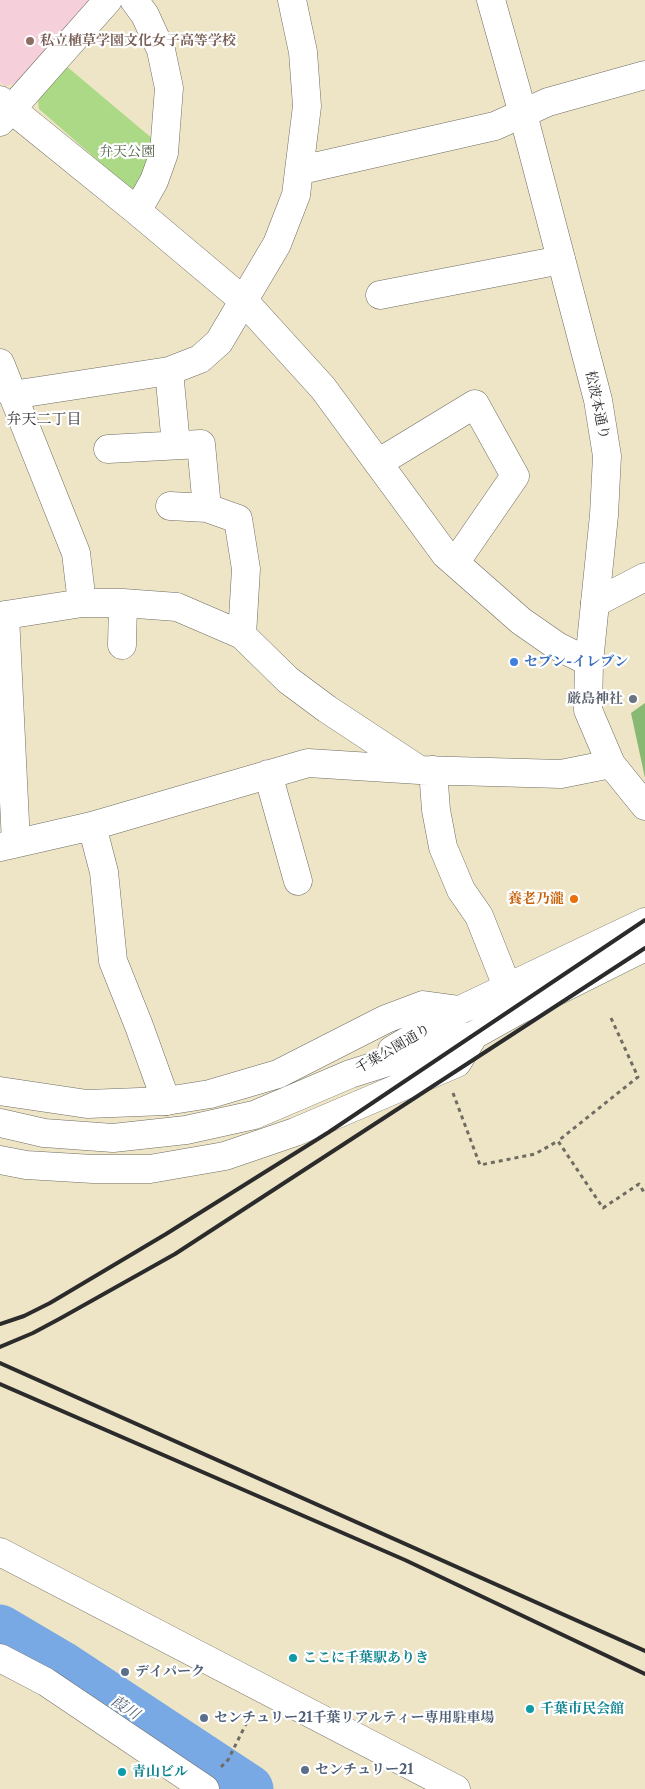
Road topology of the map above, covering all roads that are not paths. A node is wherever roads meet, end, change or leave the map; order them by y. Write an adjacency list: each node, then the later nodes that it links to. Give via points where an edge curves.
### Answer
1 (108, 0): 6 (street)
2 (134, 0): 9 (street, via 161,50 169,88 164,153 154,181)
3 (292, 0): 8 (street, via 303,52 307,106)
4 (491, 0): 7 (street, 松波本通り)
5 (645, 75): 7 (street, via 548,102)
6 (4, 111): 9 (street)
7 (523, 114): 8 (street, via 495,126); 10 (street, 松波本通り)
8 (301, 170): 12 (street, via 296,195 277,244)
9 (137, 212): 12 (street)
10 (561, 260): 11 (street); 25 (street, 松波本通り, via 598,400 607,456)
11 (380, 295)
12 (244, 302): 14 (street, via 219,342 200,359); 18 (street, via 323,388)
13 (0, 364): 15 (street)
14 (169, 371): 15 (street); 16 (street)
15 (12, 395): 23 (street, via 76,553)
16 (176, 445): 17 (street); 20 (street, via 202,444)
17 (108, 449)
18 (378, 463): 21 (street); 21 (street, via 475,404 515,476)
19 (170, 506): 20 (street)
20 (207, 508): 27 (street, via 238,519 246,569)
21 (455, 563): 29 (street, via 521,621 557,646)
22 (645, 577): 25 (street)
23 (82, 603): 24 (street); 26 (street)
24 (122, 603): 27 (street, via 177,607); 28 (street)
25 (595, 603): 29 (street, 松波本通り)
26 (2, 615): 35 (street)
27 (242, 635): 31 (street, via 288,680 327,709)
28 (122, 645)
29 (590, 662): 30 (street, 松波本通り, via 588,710)
30 (611, 764): 31 (street, via 561,774); 33 (street, 松波本通り)
31 (426, 770): 32 (street, via 308,763); 39 (street, via 443,848 461,890 480,916)
32 (268, 774): 34 (street); 36 (street)
33 (645, 806)
34 (92, 826): 35 (street); 44 (street, via 104,872 113,962)
35 (8, 845)
36 (298, 881)
37 (645, 922): 39 (street, 千葉公園通り)
38 (645, 947): 39 (street, 千葉公園通り)
39 (512, 999): 40 (street, 千葉公園通り); 41 (street, 千葉公園通り)
40 (460, 1010): 42 (street, 千葉公園通り); 44 (street, via 423,1005 386,1019 278,1074 210,1094)
41 (474, 1035): 42 (street, 千葉公園通り); 46 (street, via 458,1063 295,1132 224,1156 150,1170 26,1165)
42 (350, 1074): 45 (street, via 254,1115 186,1130 113,1138 44,1133)
43 (0, 1091): 44 (street, via 88,1104)
44 (166, 1101)
45 (0, 1123)
46 (0, 1160)
47 (0, 1552): 50 (street)
48 (0, 1658): 49 (street, via 46,1682)
49 (201, 1788)
50 (456, 1789)

